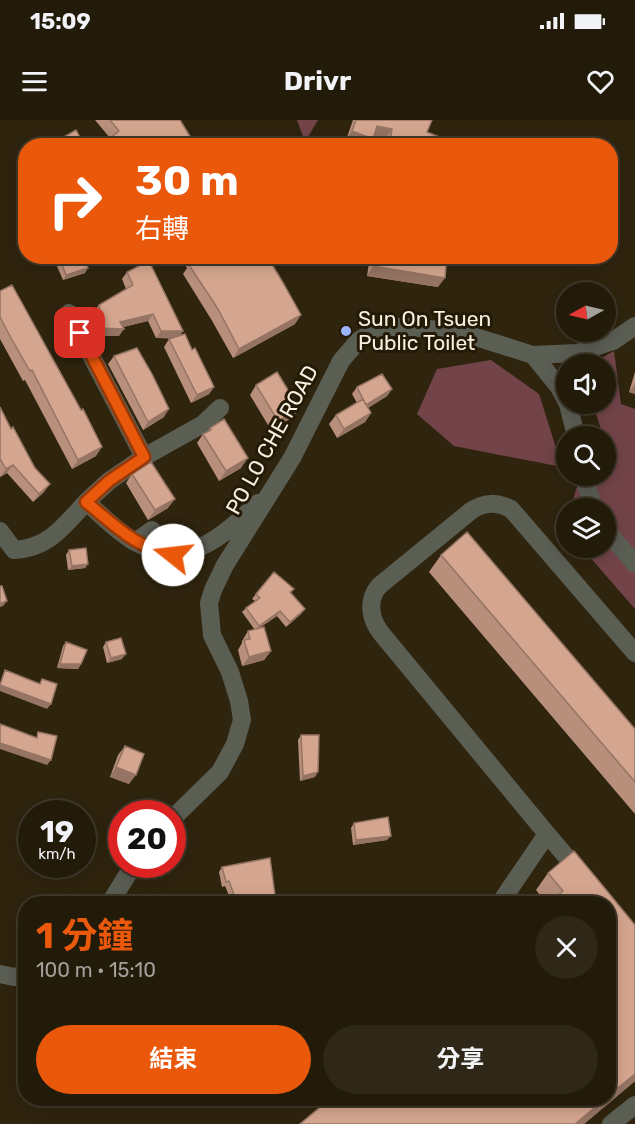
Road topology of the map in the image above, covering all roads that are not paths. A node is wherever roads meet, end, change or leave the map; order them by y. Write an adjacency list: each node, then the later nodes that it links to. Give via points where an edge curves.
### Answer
1 (69, 313): 6 (street)
2 (635, 326): 3 (street, PO LO CHE ROAD, via 613,341 577,353)
3 (533, 355): 4 (street); 7 (street, PO LO CHE ROAD, via 463,333 380,327 358,341 340,361)
4 (556, 383)
5 (219, 408): 6 (street, via 203,424)
6 (144, 457): 8 (street)
7 (274, 487): 11 (street, via 217,538 191,551 173,555); 15 (street, PO LO CHE ROAD, via 225,565 209,603 212,635 230,672 242,711 235,744 220,772)
8 (86, 502): 10 (street, via 59,531 28,549 14,550); 11 (street)
9 (152, 530): 11 (street)
10 (0, 531)
11 (135, 542)
12 (616, 542): 13 (street)
13 (635, 564)
14 (635, 653): 16 (street, via 511,510 491,502 472,510 375,590 372,610 377,627)
15 (186, 805)
16 (547, 834): 19 (street); 20 (street)
17 (125, 878): 18 (street)
18 (114, 896)
19 (505, 896)
20 (600, 896)
21 (0, 974): 22 (street)
22 (18, 976)
23 (635, 1105): 24 (street)
24 (611, 1124)

